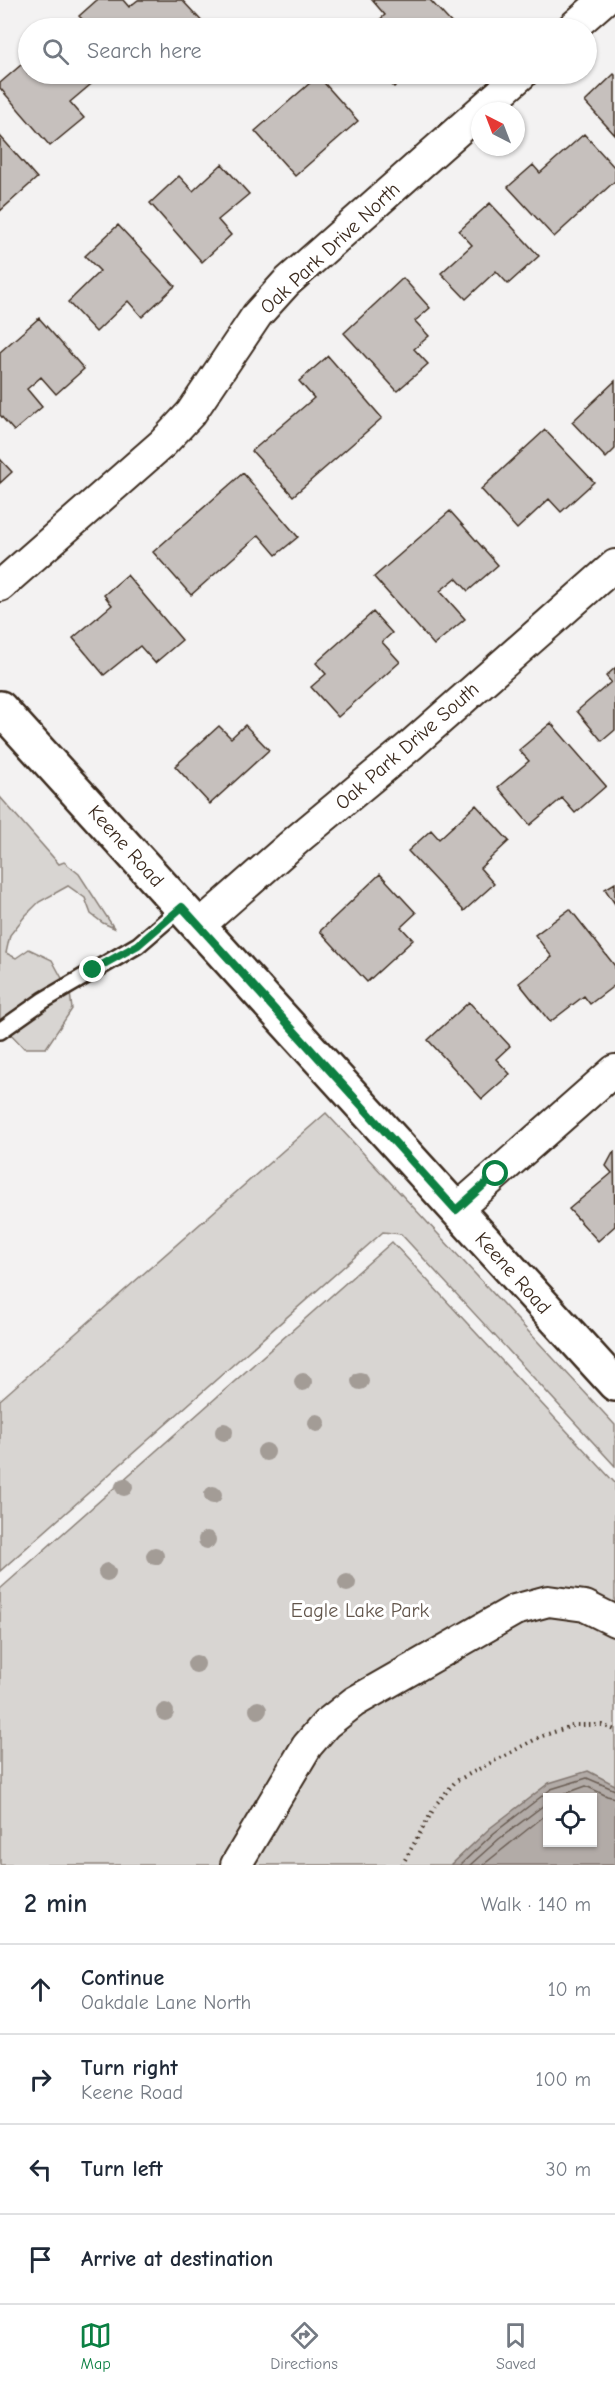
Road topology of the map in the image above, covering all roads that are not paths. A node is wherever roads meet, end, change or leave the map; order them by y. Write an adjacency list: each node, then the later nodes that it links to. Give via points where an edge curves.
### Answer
1 (604, 0): 2 (street)
2 (583, 18)
3 (511, 84): 5 (street, Oak Park Drive North, via 286,283 256,315 191,413 163,443)
4 (615, 565): 7 (street, Oak Park Drive South, via 299,838)
5 (0, 586)
6 (0, 708): 7 (main road, Keene Road)
7 (190, 917): 8 (lane, via 44,1000); 10 (main road, Keene Road)
8 (0, 1031)
9 (615, 1070): 10 (street)
10 (456, 1210): 11 (main road, Keene Road)
11 (615, 1384)
12 (615, 1621): 13 (street, via 585,1606 548,1601 515,1610 354,1702 326,1724 307,1746)
13 (236, 1865)

